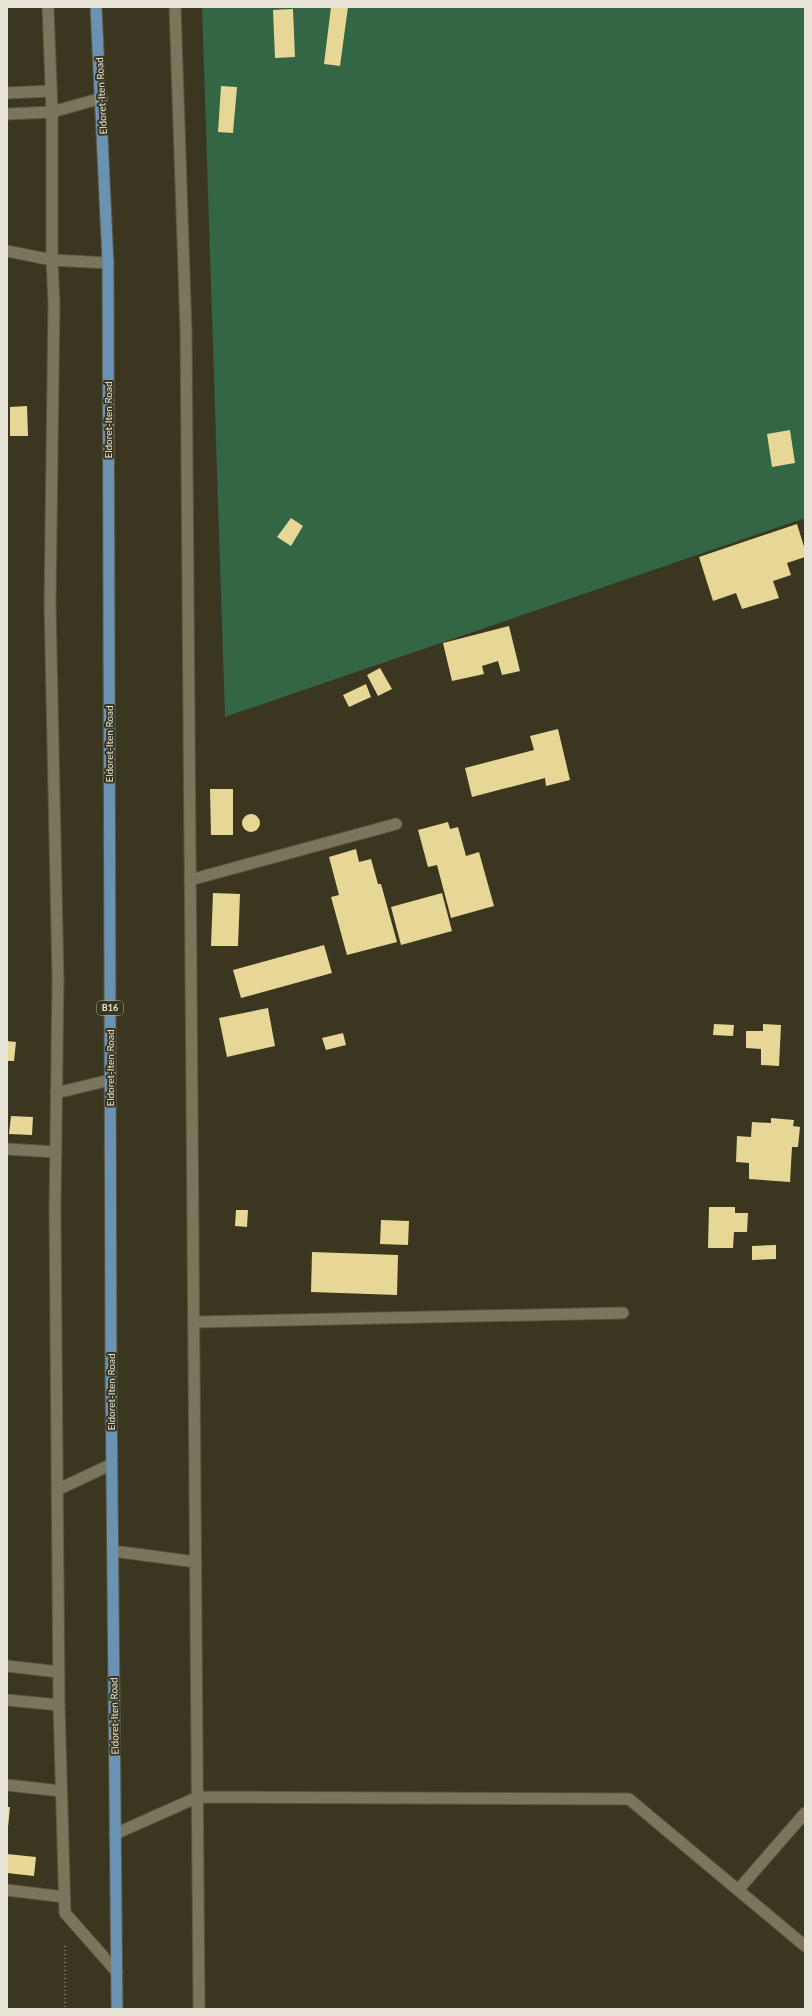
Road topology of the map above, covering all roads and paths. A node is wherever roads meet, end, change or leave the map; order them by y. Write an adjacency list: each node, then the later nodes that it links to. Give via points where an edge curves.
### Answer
1 (48, 7): 4 (street)
2 (96, 7): 6 (main road, Eldoret-Iten Road / B16)
3 (175, 7): 13 (street, via 186,331)
4 (51, 91): 5 (street); 7 (street)
5 (7, 93)
6 (102, 98): 7 (street); 11 (main road, Eldoret-Iten Road / B16)
7 (52, 112): 8 (street); 10 (street)
8 (7, 114)
9 (7, 251): 10 (street)
10 (52, 260): 11 (street); 15 (street, via 54,304 50,604 58,979)
11 (108, 263): 14 (main road, Eldoret-Iten Road / B16)
12 (396, 824): 13 (street)
13 (190, 880): 19 (street)
14 (110, 1080): 15 (street); 20 (main road, Eldoret-Iten Road / B16)
15 (56, 1093): 17 (street)
16 (7, 1149): 17 (street)
17 (56, 1152): 21 (street)
18 (623, 1313): 19 (street)
19 (194, 1322): 23 (street)
20 (112, 1464): 21 (street); 22 (main road, Eldoret-Iten Road / B16)
21 (57, 1490): 25 (street)
22 (113, 1551): 23 (street); 32 (main road, Eldoret-Iten Road / B16)
23 (196, 1562): 30 (street)
24 (7, 1666): 25 (street)
25 (59, 1672): 27 (street)
26 (7, 1700): 27 (street)
27 (59, 1706): 29 (street)
28 (7, 1785): 29 (street)
29 (61, 1791): 35 (street)
30 (198, 1797): 32 (street); 34 (street, via 629,1799); 41 (street)
31 (805, 1813): 34 (street)
32 (116, 1834): 38 (main road, Eldoret-Iten Road / B16)
33 (7, 1890): 35 (street)
34 (738, 1890): 37 (street)
35 (64, 1897): 36 (street)
36 (65, 1913): 38 (street); 39 (path)
37 (805, 1946)
38 (117, 1972): 40 (main road, Eldoret-Iten Road / B16)
39 (65, 2009)
40 (118, 2009)
41 (199, 2009)

